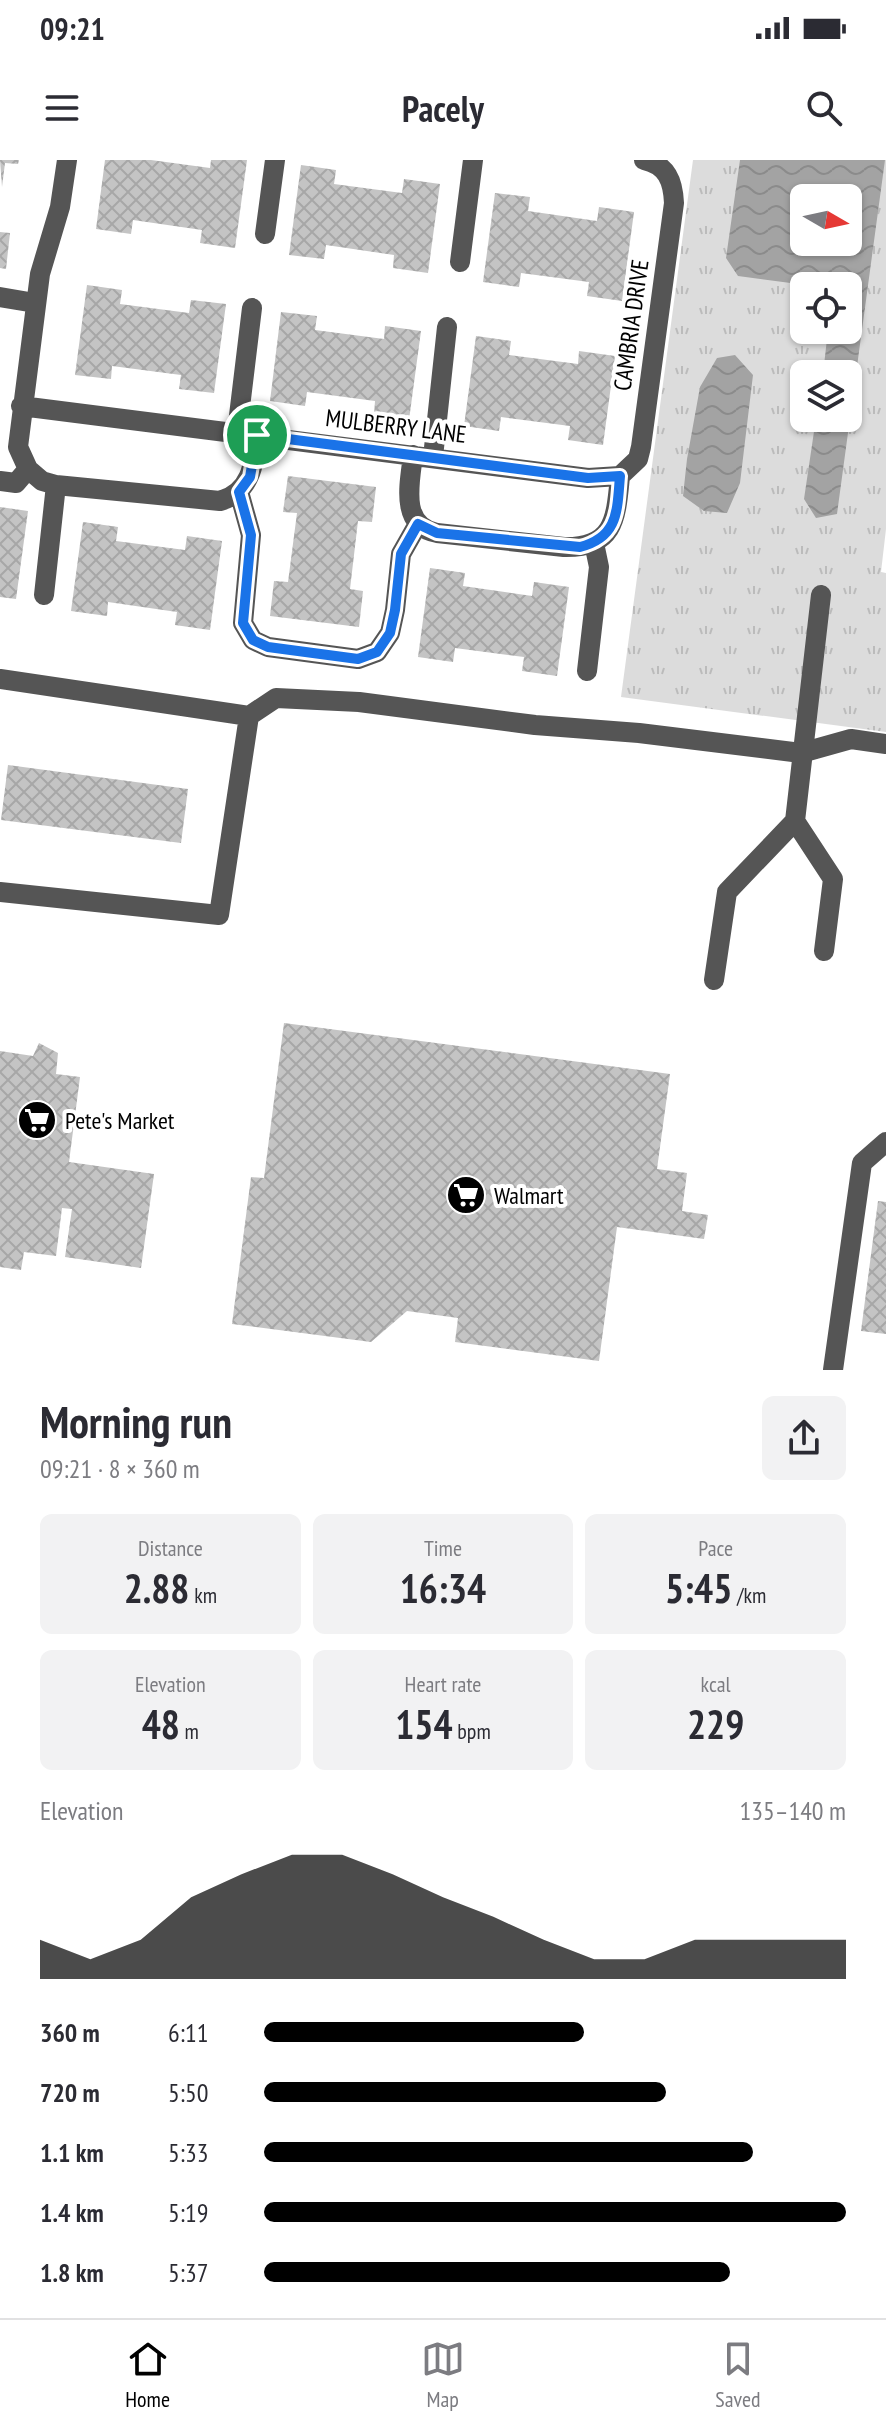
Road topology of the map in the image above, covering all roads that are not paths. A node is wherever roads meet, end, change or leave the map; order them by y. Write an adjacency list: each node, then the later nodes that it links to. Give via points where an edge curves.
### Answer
1 (67, 160): 8 (street)
2 (275, 160): 5 (street)
3 (473, 160): 6 (street)
4 (644, 160): 15 (street, CAMBRIA DRIVE, via 668,174 674,203 641,447 638,459)
5 (265, 234)
6 (460, 262)
7 (0, 297): 8 (street)
8 (35, 303): 11 (street)
9 (252, 308): 12 (street)
10 (447, 327): 13 (street)
11 (21, 406): 12 (street, MULBERRY LANE); 14 (street, via 18,447)
12 (247, 434): 13 (street, MULBERRY LANE); 18 (street, via 250,477)
13 (423, 456): 15 (street, MULBERRY LANE, via 588,478); 19 (street, via 409,505)
14 (28, 469): 16 (street, via 16,483); 17 (street)
15 (620, 476): 20 (street, via 613,523)
16 (0, 481)
17 (56, 485): 18 (street, via 210,502); 21 (street)
18 (239, 492): 19 (street, via 251,535 243,623 253,640 268,647 358,659 377,652 390,633 401,554)
19 (418, 524): 20 (street, via 437,533 564,547)
20 (594, 543): 23 (street, via 599,567)
21 (44, 595)
22 (821, 595): 27 (street)
23 (587, 671)
24 (0, 679): 25 (street)
25 (249, 716): 27 (street, via 276,698 359,702); 29 (street, via 219,915)
26 (886, 744): 27 (street, via 851,739)
27 (801, 753): 28 (street)
28 (795, 821): 30 (street, via 833,879); 31 (street, via 727,892)
29 (0, 892)
30 (824, 951)
31 (714, 980)
32 (886, 1142): 33 (street, via 862,1163)
33 (833, 1370)

